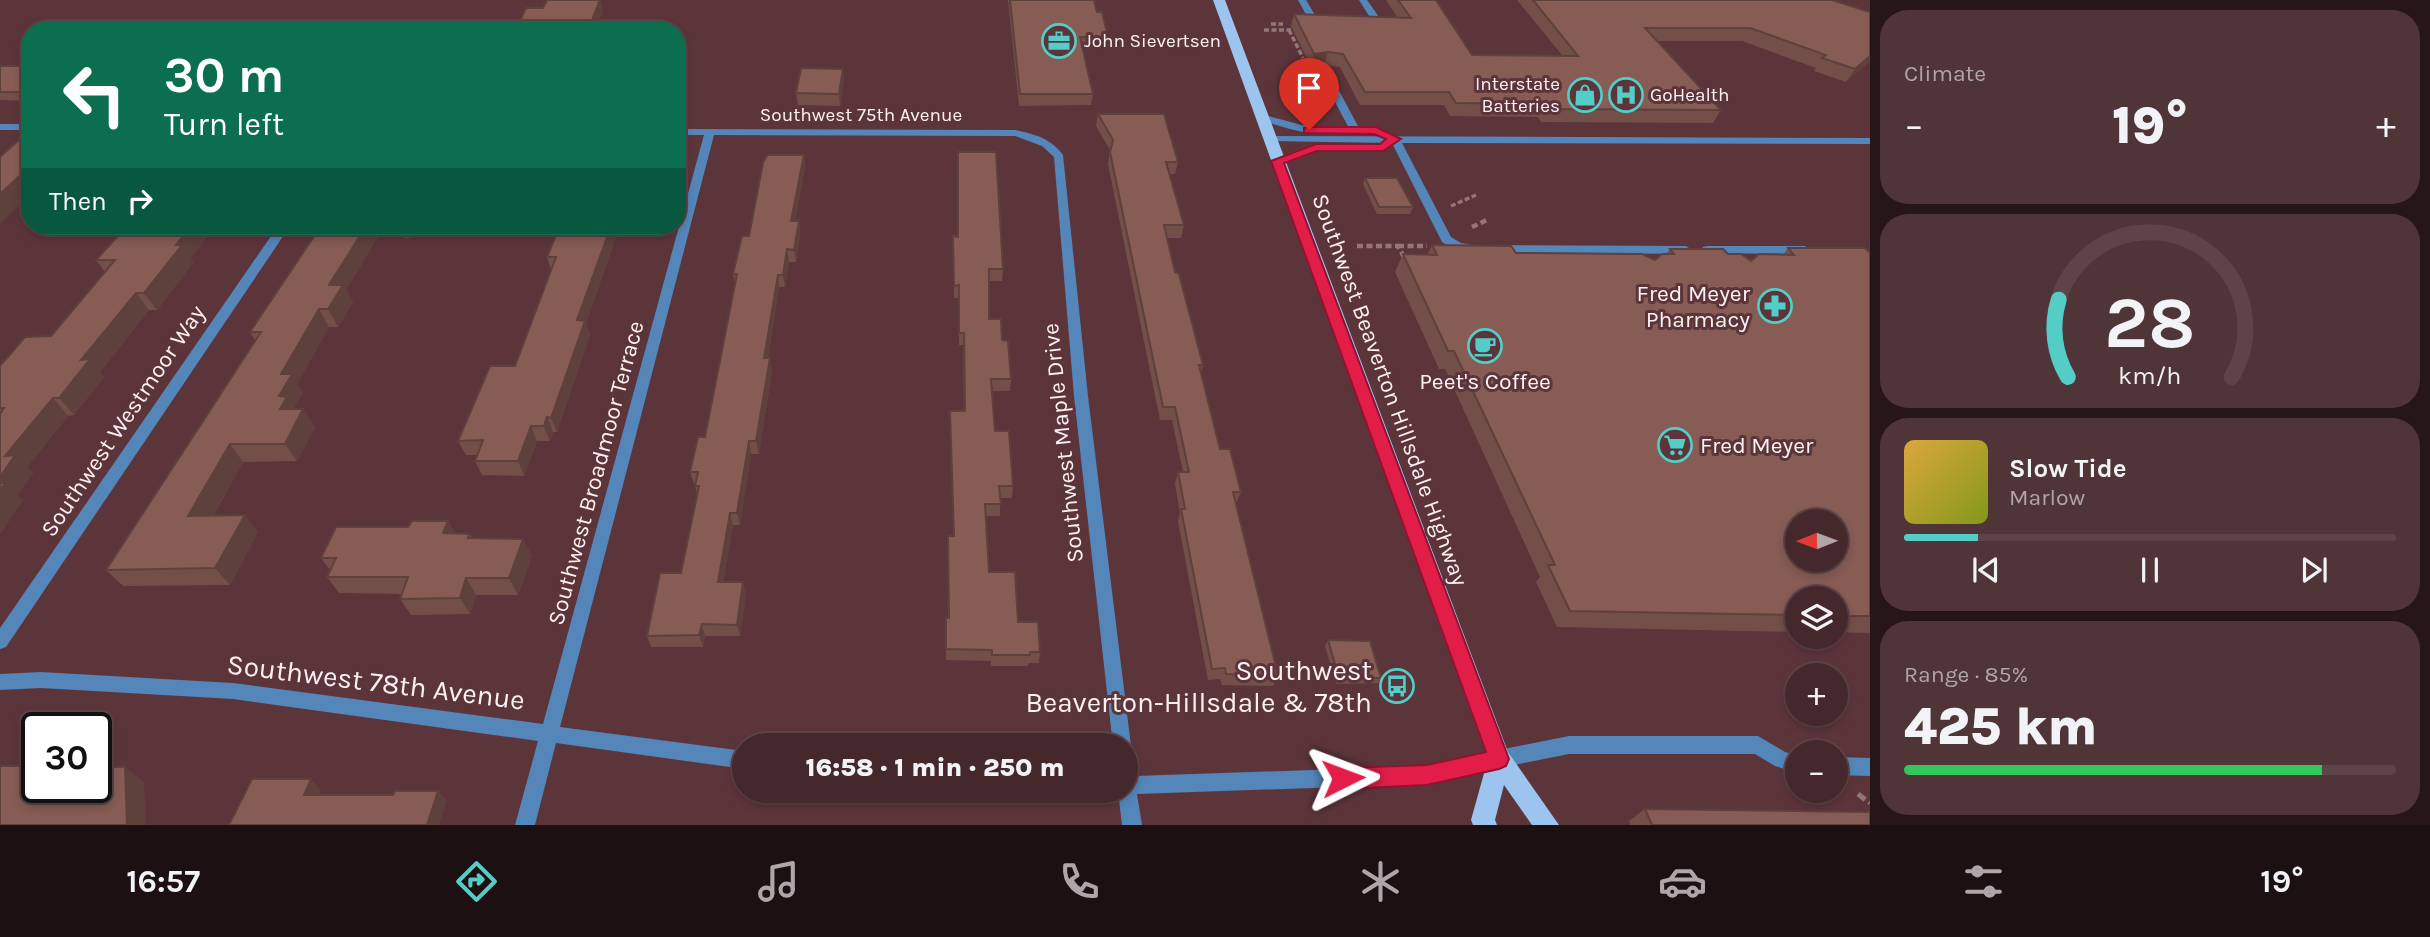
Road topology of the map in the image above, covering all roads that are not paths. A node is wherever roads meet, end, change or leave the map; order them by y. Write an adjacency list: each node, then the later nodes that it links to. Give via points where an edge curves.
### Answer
1 (1219, 0): 7 (main road, Southwest Beaverton Hillsdale Highway)
2 (1302, 0): 5 (street, via 1312,18)
3 (1363, 0): 4 (street, via 1374,17)
4 (1362, 17)
5 (1337, 18)
6 (1323, 70): 10 (street)
7 (1261, 117): 10 (street, via 1309,130); 13 (main road, Southwest Beaverton Hillsdale Highway)
8 (0, 127): 9 (street)
9 (21, 127)
10 (1354, 130): 14 (street, via 1376,131)
11 (686, 132): 12 (street, Southwest 75th Avenue)
12 (710, 132): 16 (street, Southwest 75th Avenue, via 1015,133); 18 (street, Southwest Broadmoor Terrace)
13 (1269, 139): 14 (street); 17 (main road, Southwest Beaverton Hillsdale Highway)
14 (1395, 139): 15 (street); 17 (street, via 1383,147 1316,148); 21 (street, via 1442,233 1457,246)
15 (1870, 141)
16 (1044, 142): 27 (street, Southwest Maple Drive, via 1059,158)
17 (1277, 161): 29 (main road, Southwest Beaverton Hillsdale Highway)
18 (686, 223)
19 (278, 235): 24 (street, Southwest Westmoor Way)
20 (683, 235): 26 (street, Southwest Broadmoor Terrace)
21 (1602, 250): 22 (street, via 1744,255); 23 (street)
22 (1821, 250)
23 (1624, 261)
24 (0, 642)
25 (0, 682): 26 (street, Southwest 78th Avenue, via 41,680 233,691)
26 (551, 732): 28 (street, Southwest 78th Avenue); 35 (street, Southwest Broadmoor Terrace)
27 (1120, 733)
28 (732, 758)
29 (1499, 759): 30 (street, via 1569,745 1758,745); 33 (street, via 1427,775); 37 (main road); 38 (main road, Southwest Beaverton Hillsdale Highway)
30 (1785, 761)
31 (1848, 766): 32 (street)
32 (1870, 767)
33 (1138, 780)
34 (1129, 803): 36 (street)
35 (525, 825)
36 (1132, 825)
37 (1485, 825)
38 (1547, 825)

